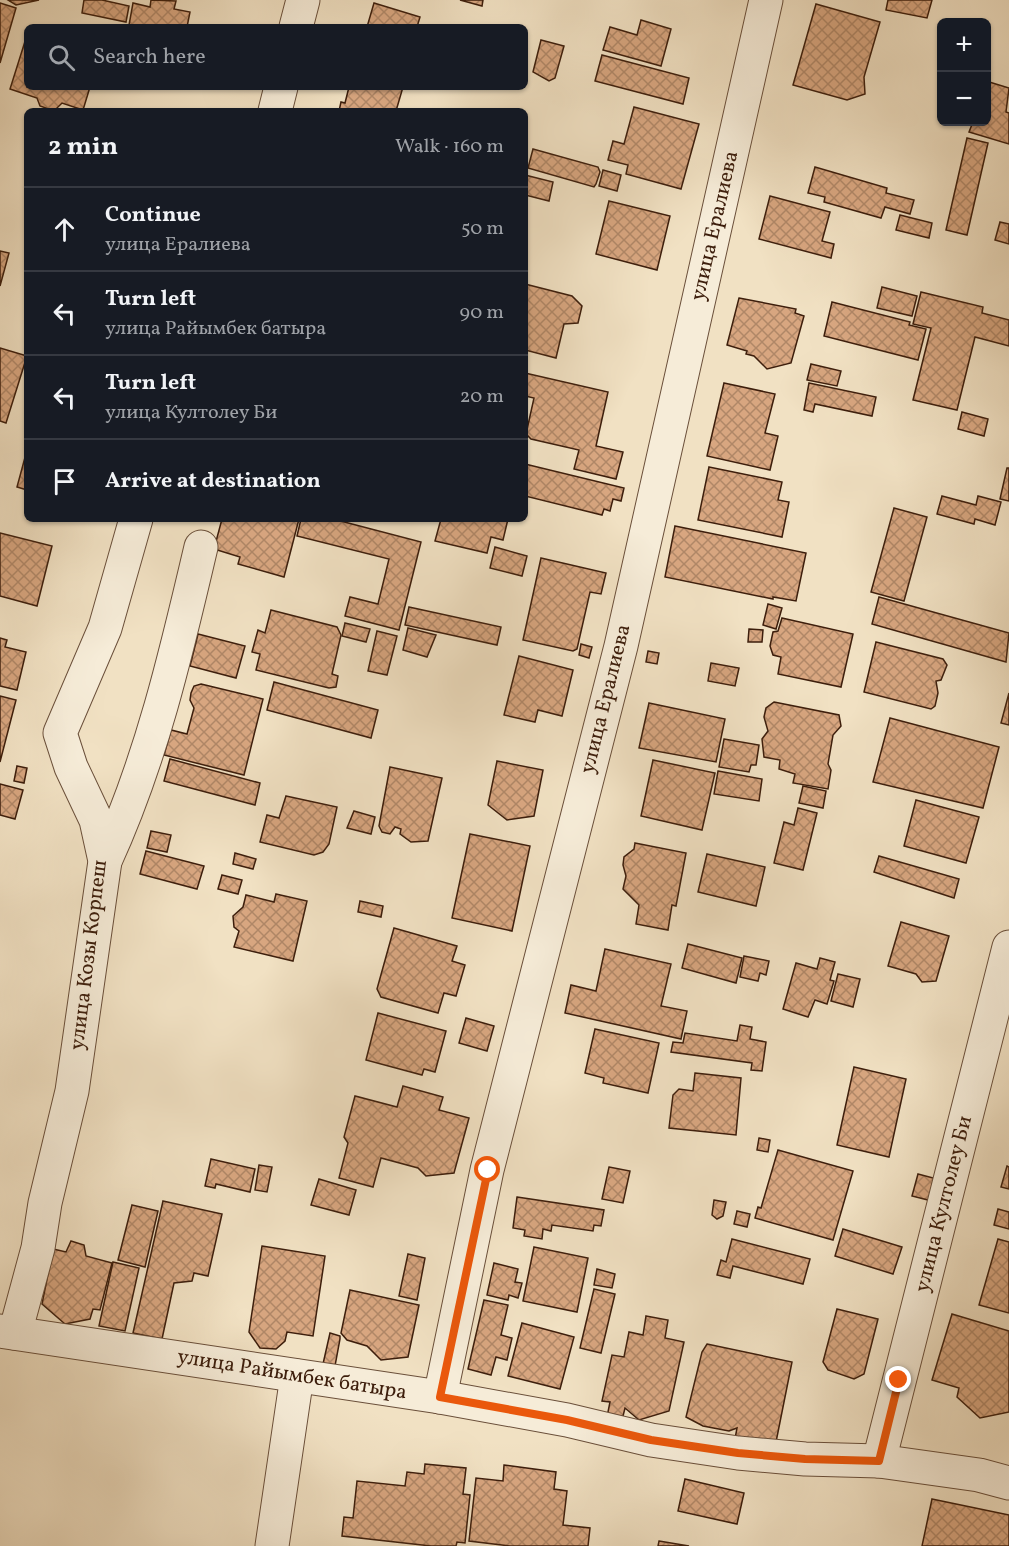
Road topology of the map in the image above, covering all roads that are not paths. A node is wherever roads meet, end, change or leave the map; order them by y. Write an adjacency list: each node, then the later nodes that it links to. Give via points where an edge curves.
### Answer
1 (303, 0): 3 (street)
2 (766, 0): 14 (street, улица Ералиева, via 621,646 488,1170)
3 (297, 24)
4 (280, 90): 5 (street)
5 (275, 108)
6 (135, 522): 9 (street, улица Козы Корпеш, via 105,628 60,733)
7 (201, 548): 8 (street, via 178,645)
8 (134, 793): 9 (street, via 103,805); 10 (street)
9 (84, 796): 10 (street, улица Козы Корпеш, via 96,820)
10 (105, 861): 12 (street, улица Козы Корпеш, via 72,1091 38,1248)
11 (1009, 947): 15 (street, улица Култолеу Би)
12 (7, 1332): 13 (street, улица Райымбек батыра)
13 (297, 1376): 14 (street, улица Райымбек батыра); 17 (street)
14 (440, 1397): 15 (street, улица Райымбек батыра, via 651,1440 738,1453)
15 (879, 1461): 16 (street, улица Райымбек батыра)
16 (1009, 1483)
17 (272, 1546)

